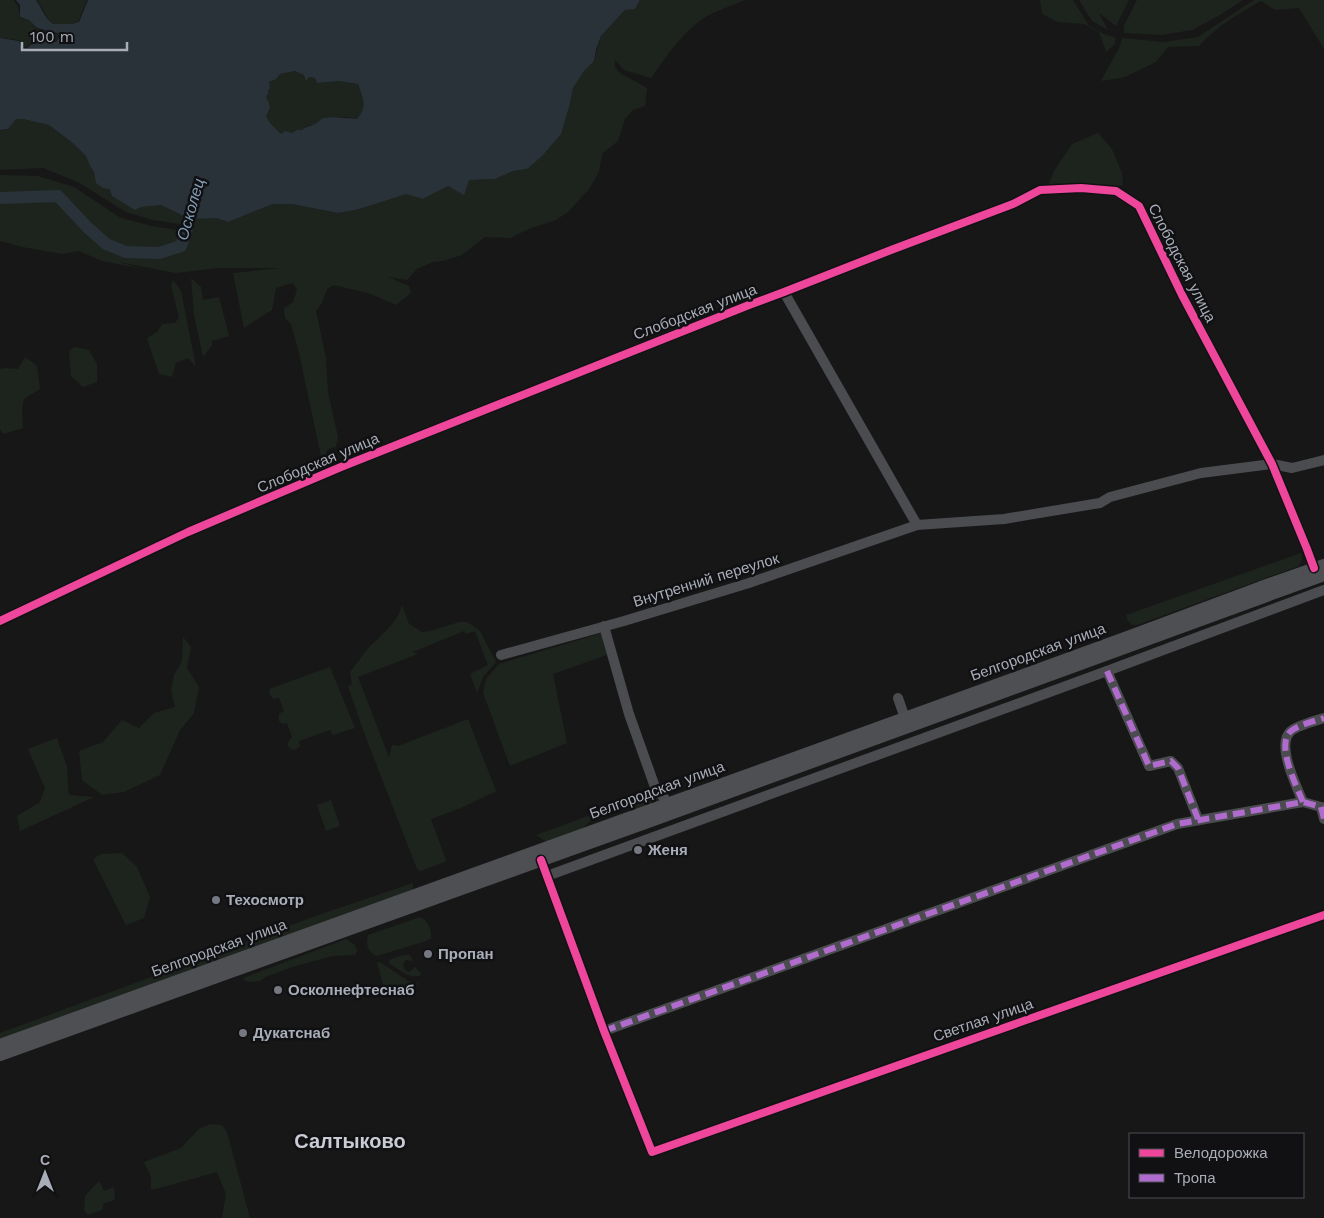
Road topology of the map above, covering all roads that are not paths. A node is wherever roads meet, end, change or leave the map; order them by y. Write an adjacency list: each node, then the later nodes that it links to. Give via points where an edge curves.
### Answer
1 (784, 292): 3 (street, Слободская улица, via 1014,204 1040,190 1081,188 1116,191 1139,206 1182,295); 4 (street); 9 (street, Слободская улица, via 342,467 188,532)
2 (1324, 460): 3 (street, via 1292,468)
3 (1272, 464): 4 (street, Внутренний переулок, via 1201,473 1110,496 1100,503 1004,518); 5 (street, Слободская улица, via 1307,549)
4 (917, 525): 10 (street, Внутренний переулок, via 748,583)
5 (1321, 569): 6 (main road, Белгородская улица); 15 (main road, Белгородская улица, via 1260,587)
6 (1307, 582): 8 (street); 15 (main road, Белгородская улица)
7 (1324, 590): 8 (street)
8 (1312, 594): 12 (street)
9 (0, 622)
10 (604, 626): 11 (street, Внутренний переулок); 18 (street, via 629,714 655,787)
11 (501, 655)
12 (1107, 671): 16 (street); 20 (street, via 1149,766 1171,761 1178,768)
13 (898, 698): 15 (street)
14 (1324, 718): 17 (street, via 1292,729 1285,742 1289,770)
15 (907, 722): 16 (street); 18 (main road, Белгородская улица); 22 (main road, Белгородская улица)
16 (914, 742): 23 (street)
17 (1303, 802): 19 (street); 20 (street)
18 (668, 803): 26 (main road, Белгородская улица)
19 (1322, 806): 21 (street)
20 (1198, 819): 25 (street)
21 (1324, 819)
22 (541, 860): 23 (street); 27 (main road, Белгородская улица)
23 (547, 876): 25 (street)
24 (1324, 915): 25 (street, Светлая улица, via 652,1152)
25 (604, 1030)
26 (0, 1045)
27 (0, 1055)

